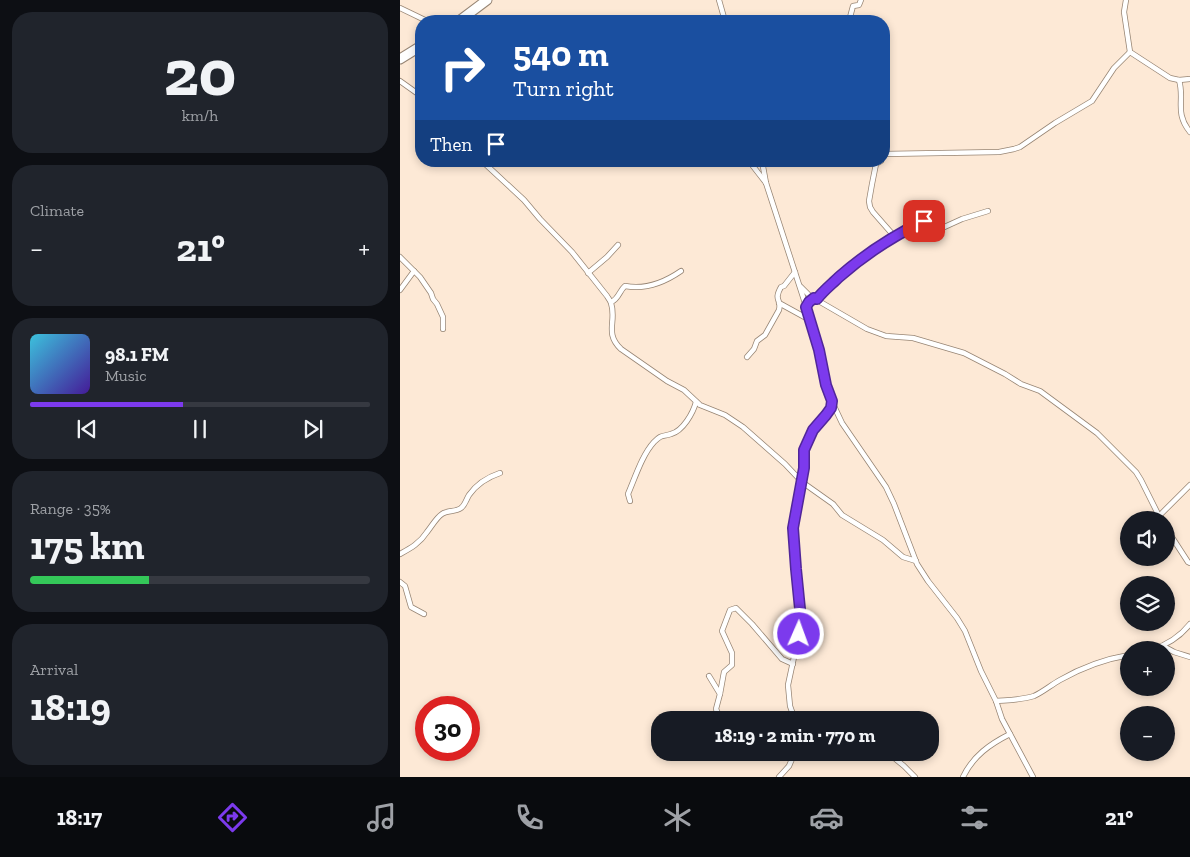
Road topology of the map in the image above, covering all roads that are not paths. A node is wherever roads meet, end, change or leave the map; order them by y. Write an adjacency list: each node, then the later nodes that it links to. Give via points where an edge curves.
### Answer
1 (488, 0): 7 (highway)
2 (719, 0): 8 (street)
3 (860, 0): 9 (street)
4 (1126, 0): 11 (street, via 1124,12)
5 (400, 8): 6 (street)
6 (415, 15)
7 (467, 15)
8 (723, 15)
9 (850, 15)
10 (415, 50): 12 (highway)
11 (1130, 52): 14 (street, via 1170,78); 18 (street, via 1114,68 1092,101 1014,149)
12 (400, 59)
13 (1190, 79): 14 (street)
14 (1179, 80): 17 (street, via 1181,116)
15 (400, 81): 16 (street)
16 (415, 92)
17 (1190, 132)
18 (893, 154): 19 (street)
19 (890, 156)
20 (488, 167): 32 (street, via 524,200)
21 (754, 167): 24 (street)
22 (763, 167): 24 (street)
23 (875, 167): 26 (street, via 870,207)
24 (766, 183): 31 (street)
25 (988, 211): 26 (street, via 938,229 930,218)
26 (895, 237): 35 (street, via 851,267)
27 (618, 245): 32 (street)
28 (400, 257): 30 (street)
29 (680, 271): 36 (street, via 651,285 640,288 625,286)
30 (414, 272): 34 (street); 40 (street, via 438,306)
31 (795, 272): 33 (street); 37 (street, via 780,287 777,293)
32 (588, 273): 36 (street)
33 (800, 286): 35 (street); 38 (street)
34 (400, 290)
35 (816, 298): 38 (street); 48 (street, via 881,335 909,337 964,353 1046,395 1086,423 1136,472)
36 (611, 302): 43 (street, via 611,332 617,346 684,390)
37 (779, 303): 39 (street); 41 (street, via 779,310 765,335)
38 (806, 307): 39 (street)
39 (810, 320): 42 (street)
40 (443, 328)
41 (747, 357)
42 (832, 401): 45 (street, via 831,408 807,443); 52 (street, via 842,423 886,487)
43 (696, 402): 45 (street, via 743,427); 47 (street, via 692,414 678,431 661,436 648,450 628,494)
44 (500, 473): 51 (street, via 490,476 478,486 460,510 442,514 417,544)
45 (802, 482): 52 (street, via 842,515 883,540 903,557); 61 (street, via 793,528 801,619)
46 (1190, 485): 49 (street)
47 (630, 501)
48 (1157, 511)
49 (1167, 511)
50 (1175, 542): 53 (street)
51 (400, 554)
52 (916, 561): 64 (street, via 960,622)
53 (1190, 563)
54 (400, 582): 55 (street, via 405,586 411,607)
55 (424, 614)
56 (1190, 624): 57 (street)
57 (1171, 641)
58 (1175, 651): 60 (street)
59 (1120, 656): 64 (street, via 1087,667 1033,696)
60 (1190, 657)
61 (792, 664): 63 (street, via 782,659 736,608 730,610 722,631 732,652 732,665 724,672); 66 (street, via 788,685)
62 (709, 676): 63 (street)
63 (720, 694): 65 (street)
64 (996, 701): 67 (street)
65 (717, 711)
66 (792, 711)
67 (1010, 734): 70 (street); 73 (street, via 977,756)
68 (791, 761): 71 (street)
69 (898, 761): 72 (street)
70 (1029, 774): 74 (street)
71 (779, 777)
72 (915, 777)
73 (963, 777)
74 (1033, 777)

